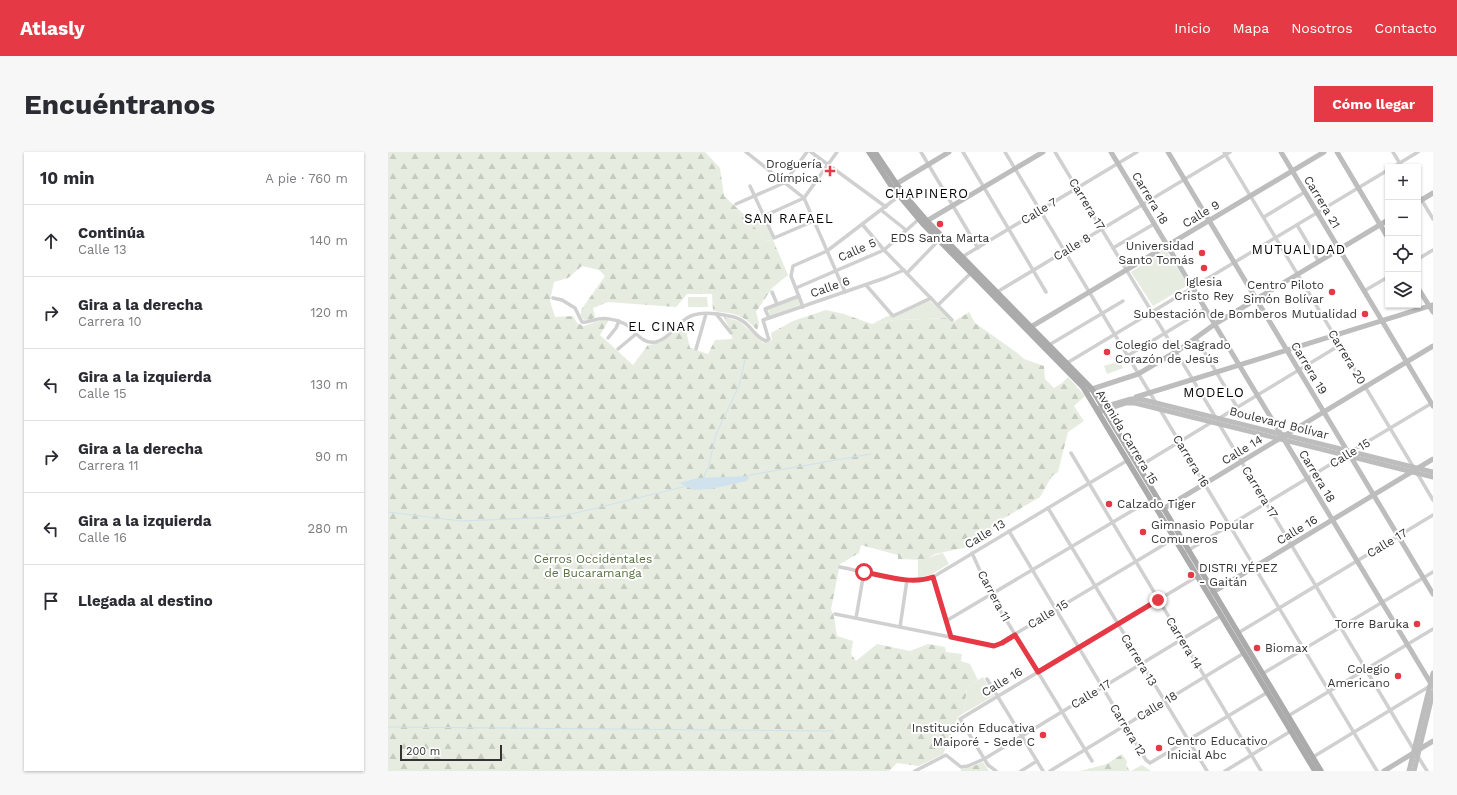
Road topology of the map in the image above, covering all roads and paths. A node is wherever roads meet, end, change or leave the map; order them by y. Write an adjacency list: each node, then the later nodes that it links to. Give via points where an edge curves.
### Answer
1 (746, 152): 31 (street)
2 (807, 152): 31 (street)
3 (811, 152): 26 (street)
4 (837, 152): 26 (street)
5 (869, 152): 40 (main road, Avenida Carrera 15)
6 (875, 152): 32 (main road, Avenida Carrera 15)
7 (921, 152): 22 (street)
8 (949, 152): 22 (street)
9 (963, 152): 34 (street)
10 (1005, 152): 27 (street, Carrera 16)
11 (1043, 152): 27 (street)
12 (1055, 152): 35 (street, Carrera 17)
13 (1111, 152): 23 (street, Carrera 18)
14 (1137, 152): 23 (street, Calle 7)
15 (1168, 152): 30 (street, Carrera 19)
16 (1281, 152): 28 (street, Carrera 21)
17 (1324, 152): 28 (street, Calle 9)
18 (1337, 152): 36 (street)
19 (1393, 152): 24 (street)
20 (1418, 152): 25 (street)
21 (1227, 153): 30 (street, Calle 8); 41 (street, Carrera 20)
22 (928, 164): 32 (street); 47 (street)
23 (1118, 164): 35 (street, Calle 7); 46 (street, Carrera 18)
24 (1400, 164)
25 (1402, 164)
26 (828, 165): 42 (street); 48 (street)
27 (1015, 169): 34 (street); 50 (street, Carrera 16)
28 (1292, 171): 37 (street, Carrera 21); 41 (street, Calle 9)
29 (1385, 172): 36 (street)
30 (1184, 179): 46 (street, Calle 8); 58 (street, Carrera 19)
31 (784, 183): 39 (street); 42 (street)
32 (896, 184): 59 (main road, Avenida Carrera 15)
33 (750, 186): 39 (street)
34 (984, 187): 47 (street); 65 (street)
35 (1077, 188): 50 (street, Calle 7); 66 (street, Carrera 17)
36 (1358, 188): 51 (street); 64 (street)
37 (1305, 192): 51 (street, Carrera 21); 54 (street)
38 (1433, 193): 43 (street)
39 (755, 196): 45 (street); 52 (street)
40 (899, 196): 48 (street); 55 (main road, Avenida Carrera 15)
41 (1251, 196): 54 (street, Carrera 20); 58 (street, Calle 9)
42 (804, 198): 52 (street); 57 (street)
43 (1421, 200)
44 (1421, 202): 56 (street)
45 (736, 204)
46 (1142, 204): 62 (street, Carrera 18); 66 (street, Calle 8)
47 (953, 205): 59 (street); 72 (street)
48 (886, 207): 49 (street)
49 (881, 210): 61 (street); 67 (street)
50 (1040, 210): 65 (street, Calle 7); 78 (street, Carrera 16)
51 (1317, 212): 63 (street); 75 (street, Carrera 21)
52 (764, 216): 57 (street, via 774,238)
53 (823, 217): 57 (street)
54 (1264, 217): 69 (street, Carrera 20)
55 (919, 219): 59 (main road, Avenida Carrera 15); 67 (street, Calle 5)
56 (1433, 219)
57 (814, 221): 77 (street)
58 (1209, 221): 71 (street, Calle 9); 81 (street, Carrera 19)
59 (925, 222): 70 (main road, Avenida Carrera 15); 79 (main road, Avenida Carrera 15)
60 (1385, 222): 64 (street)
61 (862, 224): 74 (street); 77 (street)
62 (1154, 224): 71 (street, Carrera 18); 73 (street)
63 (1297, 225): 69 (street); 82 (street)
64 (1380, 225): 68 (street); 75 (street)
65 (1009, 229): 72 (street, Calle 7); 83 (street)
66 (1102, 229): 73 (street, Carrera 17); 78 (street, Calle 8)
67 (906, 230): 74 (street, Calle 5)
68 (1387, 236)
69 (1276, 238): 81 (street); 88 (street, Carrera 20)
70 (939, 240): 86 (street, Calle 6); 87 (main road, Avenida Carrera 15)
71 (1167, 246): 84 (street, Calle 9); 91 (street, Carrera 18)
72 (978, 248): 79 (street, Calle 7)
73 (1113, 248): 84 (street, Carrera 17)
74 (884, 250): 85 (street, Calle 5); 86 (street)
75 (1339, 250): 82 (street); 93 (street, Carrera 21)
76 (1433, 250): 80 (street)
77 (827, 251): 85 (street); 92 (street, via 793,266 791,276)
78 (1065, 251): 83 (street, Calle 8); 98 (street, Carrera 16)
79 (962, 257): 96 (main road, Avenida Carrera 15)
80 (1421, 257)
81 (1234, 262): 91 (street); 103 (street, Carrera 19)
82 (1318, 262): 88 (street)
83 (1034, 270): 96 (street, Calle 8); 97 (street)
84 (1126, 270): 98 (street, Calle 9); 110 (street, Carrera 17)
85 (835, 271): 92 (street, Calle 5); 95 (street)
86 (905, 271): 90 (street, Calle 6); 102 (street)
87 (972, 273): 106 (street); 120 (main road, Avenida Carrera 15)
88 (1298, 275): 103 (street); 125 (street, Carrera 20)
89 (1385, 279): 93 (street)
90 (866, 285): 95 (street, Calle 6); 102 (street, via 893,316)
91 (1192, 287): 109 (street, Carrera 18); 110 (street)
92 (796, 288): 100 (street)
93 (1364, 291): 118 (street, Carrera 21)
94 (772, 292): 105 (street)
95 (845, 292): 108 (street, Calle 6)
96 (996, 292): 120 (main road, Avenida Carrera 15)
97 (1046, 292)
98 (1089, 292): 112 (street, Carrera 16); 120 (street, Calle 9)
99 (1421, 292): 107 (street)
100 (799, 296): 105 (street); 108 (street)
101 (553, 298): 117 (street, via 575,308 582,322 600,318)
102 (931, 298): 106 (street)
103 (1256, 299): 119 (street); 133 (street, Carrera 19)
104 (1123, 301): 112 (street)
105 (777, 304): 115 (street, via 765,309)
106 (938, 305): 116 (street)
107 (1431, 306): 111 (street); 118 (street)
108 (803, 307): 115 (street, Calle 6)
109 (1205, 309): 119 (street, Carrera 18); 122 (street)
110 (1152, 312): 122 (street, Carrera 17); 124 (street)
111 (1433, 312)
112 (1102, 313): 124 (street, Carrera 16); 128 (street)
113 (706, 314): 114 (street); 123 (street, via 688,318 656,342 646,341); 132 (street)
114 (717, 314): 115 (street, Calle 6, via 739,318 766,341 768,337 763,320); 121 (street)
115 (769, 318)
116 (952, 320)
117 (619, 321): 123 (street, via 630,326); 126 (street)
118 (1382, 321): 125 (street); 137 (street, Carrera 21)
119 (1215, 324): 127 (street); 138 (street, Carrera 18)
120 (1029, 329): 128 (main road, Avenida Carrera 15); 144 (main road, Avenida Carrera 15)
121 (731, 333)
122 (1165, 333): 134 (street, Carrera 17); 135 (street)
123 (636, 334): 131 (street)
124 (1114, 334): 135 (street, Carrera 16); 136 (street)
125 (1334, 336): 129 (street, Carrera 20); 133 (street)
126 (608, 338)
127 (1196, 338): 134 (street); 140 (street)
128 (1049, 345): 136 (main road, Avenida Carrera 15)
129 (1340, 345): 139 (street); 143 (street, Carrera 20)
130 (1433, 346): 137 (street, Calle 14)
131 (618, 349)
132 (696, 349)
133 (1287, 350): 138 (street); 139 (street, Carrera 19)
134 (1176, 352): 141 (street); 142 (street, Carrera 17)
135 (1127, 356): 141 (street, Carrera 16)
136 (1067, 362): 144 (main road, Avenida Carrera 15)
137 (1407, 362): 143 (street, Calle 14); 149 (street, Carrera 21)
138 (1239, 365): 140 (street); 146 (street, Carrera 18)
139 (1299, 370): 146 (street); 153 (street, Carrera 19)
140 (1216, 372): 142 (street); 150 (street)
141 (1138, 374): 144 (street); 145 (street, Carrera 16)
142 (1192, 380): 145 (street); 154 (street, Carrera 17)
143 (1365, 387): 153 (street, Calle 14); 155 (street, Carrera 20)
144 (1089, 390): 151 (main road, Avenida Carrera 15)
145 (1150, 393): 147 (street); 148 (street, Carrera 16)
146 (1257, 395): 150 (street); 156 (street, Carrera 18)
147 (1131, 399): 148 (street, Boulevard Bolívar); 151 (street, Boulevard Bolívar)
148 (1156, 403): 152 (street, Carrera 16); 154 (street, Boulevard Bolívar)
149 (1432, 404): 155 (street, Calle 15)
150 (1237, 407): 154 (street)
151 (1101, 409): 152 (street, Boulevard Bolívar, via 1132,403); 161 (main road, Avenida Carrera 15); 163 (main road, Avenida Carrera 15)
152 (1160, 410): 154 (street, Boulevard Bolívar); 157 (street, Carrera 16)
153 (1324, 412): 156 (street, Calle 14); 159 (street, Carrera 19)
154 (1216, 421): 156 (street, Boulevard Bolívar); 157 (street); 162 (street, Carrera 17)
155 (1390, 428): 159 (street, Calle 15); 164 (street, Carrera 20)
156 (1282, 437): 159 (street, Boulevard Bolívar); 162 (street, Calle 14); 166 (street, Carrera 18)
157 (1179, 442): 163 (street); 169 (street, Carrera 16)
158 (1071, 453): 168 (street, Carrera 14)
159 (1348, 454): 164 (street, Boulevard Bolívar); 166 (street, Calle 15); 170 (street, Carrera 19)
160 (1433, 459): 164 (street, Calle 16)
161 (1128, 460): 168 (street, Calle 13); 171 (main road, Avenida Carrera 15)
162 (1242, 462): 169 (street, Calle 14); 173 (street, Carrera 17)
163 (1138, 467): 175 (main road, Avenida Carrera 15)
164 (1415, 470): 165 (street, Boulevard Bolívar); 167 (street, Boulevard Bolívar); 170 (street, Calle 16); 172 (street, Carrera 20)
165 (1433, 472)
166 (1307, 478): 173 (street, Calle 15); 177 (street, Carrera 18)
167 (1433, 478)
168 (1088, 484): 174 (street, Calle 13); 178 (street, Carrera 14)
169 (1205, 484): 175 (street, Calle 14); 179 (street, Carrera 16)
170 (1374, 495): 177 (street, Calle 16); 182 (street, Carrera 19)
171 (1152, 499): 178 (street); 181 (main road, Avenida Carrera 15)
172 (1433, 500)
173 (1266, 503): 179 (street, Calle 15); 183 (street, Carrera 17)
174 (1048, 508): 180 (street, Calle 13); 184 (street, Carrera 13)
175 (1163, 509): 181 (main road, Avenida Carrera 15)
176 (1433, 515): 182 (street, Calle 17)
177 (1332, 520): 183 (street, Calle 16); 187 (street, Carrera 18)
178 (1112, 523): 184 (street); 188 (street, Carrera 14)
179 (1229, 525): 185 (street, Calle 15); 190 (street, Carrera 16)
180 (1010, 531): 186 (street, Calle 13); 191 (street, Carrera 12)
181 (1177, 536): 185 (main road, Avenida Carrera 15); 188 (street, Calle 15)
182 (1398, 536): 187 (street, Calle 17); 196 (street, Carrera 19)
183 (1291, 545): 190 (street, Calle 16); 199 (street, Carrera 17)
184 (1071, 547): 191 (street); 198 (street, Carrera 13)
185 (1186, 551): 194 (main road, Avenida Carrera 15); 200 (main road, Avenida Carrera 15)
186 (972, 553): 195 (street, Calle 13); 202 (street, Carrera 11)
187 (1357, 561): 199 (street, Calle 17); 204 (street, Carrera 18)
188 (1135, 562): 198 (street, Calle 15); 203 (street, Carrera 14)
189 (840, 567): 192 (street, Calle 13)
190 (1254, 567): 200 (street, Calle 16); 205 (street, Carrera 16)
191 (1032, 570): 202 (street); 206 (street, Carrera 12)
192 (864, 572): 197 (street, Calle 13); 209 (street)
193 (1433, 572): 196 (street)
194 (1198, 576): 203 (street, Calle 16); 208 (main road, Avenida Carrera 15)
195 (933, 577): 197 (street, Calle 13); 210 (street)
196 (1423, 578): 201 (street, Carrera 19); 204 (street)
197 (907, 580): 212 (street)
198 (1095, 586): 206 (street, Calle 15); 211 (street, Carrera 13)
199 (1316, 586): 205 (street, Calle 17); 213 (street, Carrera 17)
200 (1213, 592): 215 (main road, Avenida Carrera 15)
201 (1433, 594)
202 (991, 595): 210 (street); 216 (street, Carrera 11)
203 (1158, 600): 211 (street, Calle 16); 218 (street, Carrera 14)
204 (1382, 602): 213 (street); 219 (street, Carrera 18)
205 (1279, 608): 215 (street, Calle 17); 221 (street, Carrera 16)
206 (1056, 610): 216 (street, Calle 15); 220 (street, Carrera 12)
207 (835, 614): 209 (street, Calle 15)
208 (1222, 615): 218 (street, Calle 17); 222 (main road, Avenida Carrera 15)
209 (856, 618): 212 (street, Calle 15)
210 (946, 621): 217 (street)
211 (1118, 624): 220 (street, Calle 16); 223 (street, Carrera 13)
212 (900, 627): 217 (street, Calle 15)
213 (1341, 627): 221 (street); 224 (street, Carrera 17)
214 (1433, 629): 219 (street)
215 (1238, 633): 227 (main road, Avenida Carrera 15)
216 (1015, 635): 217 (street, Calle 15, via 994,646); 225 (street, Carrera 11)
217 (951, 637)
218 (1182, 640): 223 (street, Calle 17); 228 (street, Carrera 14)
219 (1407, 644): 224 (street); 230 (street, Carrera 18)
220 (1079, 648): 225 (street, Calle 16); 231 (street, Carrera 12)
221 (1304, 649): 227 (street); 233 (street, Carrera 16)
222 (1244, 653): 228 (street, Calle 18); 232 (main road, Avenida Carrera 15)
223 (1141, 664): 231 (street, Calle 17); 236 (street, Carrera 13)
224 (1366, 669): 233 (street); 237 (street, Carrera 17)
225 (1038, 672): 235 (street, Calle 16); 238 (street, Carrera 11)
226 (1433, 673): 230 (street)
227 (1262, 674): 240 (main road, Avenida Carrera 15)
228 (1204, 677): 236 (street, Calle 18); 239 (street, Carrera 14)
229 (986, 679): 235 (street)
230 (1432, 685): 237 (street); 248 (street)
231 (1102, 688): 238 (street, Calle 17); 241 (street, Carrera 12)
232 (1268, 692): 239 (street); 242 (main road, Avenida Carrera 15)
233 (1329, 692): 240 (street); 243 (street, Carrera 16)
234 (1433, 692): 248 (street)
235 (997, 697): 244 (street); 251 (street, Calle 16, via 960,719)
236 (1164, 702): 241 (street, Calle 18); 245 (street, Carrera 13)
237 (1391, 710): 243 (street); 248 (street, Carrera 17)
238 (1062, 712): 244 (street, Calle 17); 247 (street, Carrera 11)
239 (1227, 716): 245 (street); 249 (street, Carrera 14)
240 (1288, 716): 250 (main road, Avenida Carrera 15)
241 (1125, 726): 245 (street, Carrera 12, via 1150,763); 247 (street, Calle 18)
242 (1291, 731): 249 (street); 254 (main road, Avenida Carrera 15)
243 (1354, 733): 250 (street); 264 (street, Carrera 16)
244 (1022, 736): 251 (street, Calle 17); 252 (street)
245 (1188, 740): 260 (street, Carrera 13)
246 (1433, 741): 248 (street)
247 (1085, 750): 253 (street, Carrera 11); 259 (street, Calle 18)
248 (1416, 752): 265 (street); 266 (street); 267 (street); 268 (street, Carrera 17)
249 (1251, 755): 261 (street); 262 (street, Carrera 14)
250 (1312, 757): 263 (main road, Avenida Carrera 15)
251 (984, 759): 255 (street, Calle 17, via 968,766 958,766 946,755); 256 (street)
252 (1037, 761): 257 (street); 258 (street)
253 (1092, 761)
254 (1314, 770)
255 (915, 771)
256 (996, 771)
257 (1021, 771)
258 (1043, 771)
259 (1050, 771)
260 (1207, 771)
261 (1225, 771)
262 (1261, 771)
263 (1321, 771)
264 (1377, 771)
265 (1384, 771)
266 (1408, 771)
267 (1414, 771)
268 (1427, 771)

